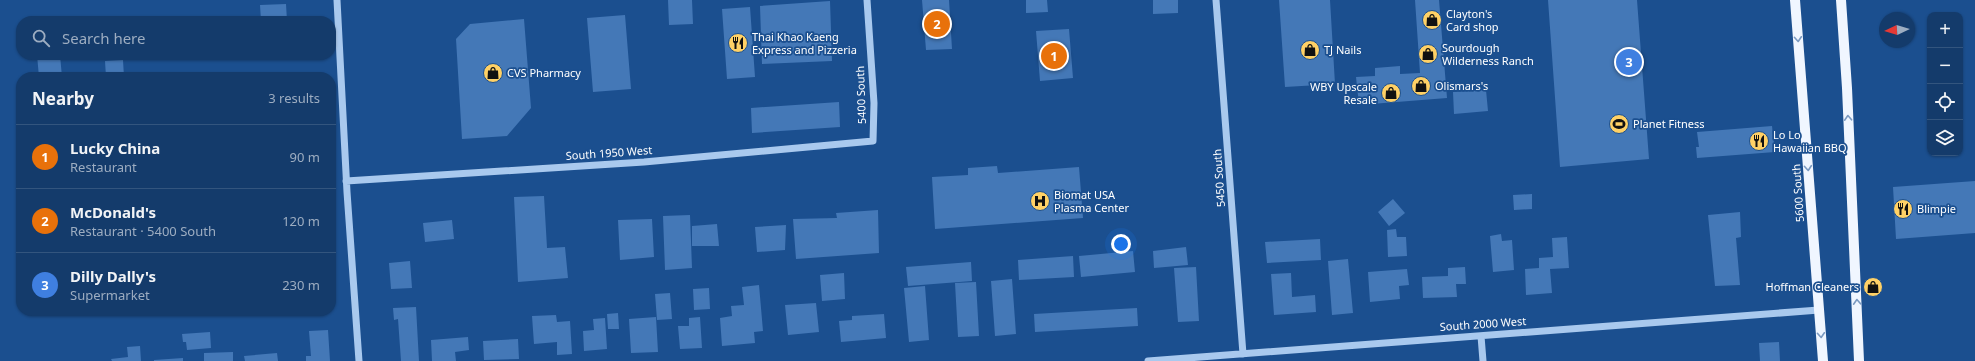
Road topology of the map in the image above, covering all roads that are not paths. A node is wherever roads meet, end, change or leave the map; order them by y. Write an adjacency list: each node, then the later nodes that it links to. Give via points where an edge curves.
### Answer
1 (337, 0): 7 (street)
2 (867, 0): 6 (street, 5400 South, via 874,103)
3 (1216, 0): 10 (street, 5450 South)
4 (1795, 0): 8 (main road, 5600 South, one-way to 8)
5 (1841, 0): 15 (main road, one-way to 5, via 1848,96)
6 (873, 141): 7 (street, South 1950 West, via 644,162)
7 (346, 180): 11 (street)
8 (1819, 310): 9 (street, South 2000 West); 14 (main road, 5600 South, one-way to 14)
9 (1481, 336): 10 (street, South 2000 West); 13 (street)
10 (1243, 354): 12 (street, South 2000 West)
11 (359, 361)
12 (1148, 361)
13 (1483, 361)
14 (1823, 361)
15 (1859, 361)

